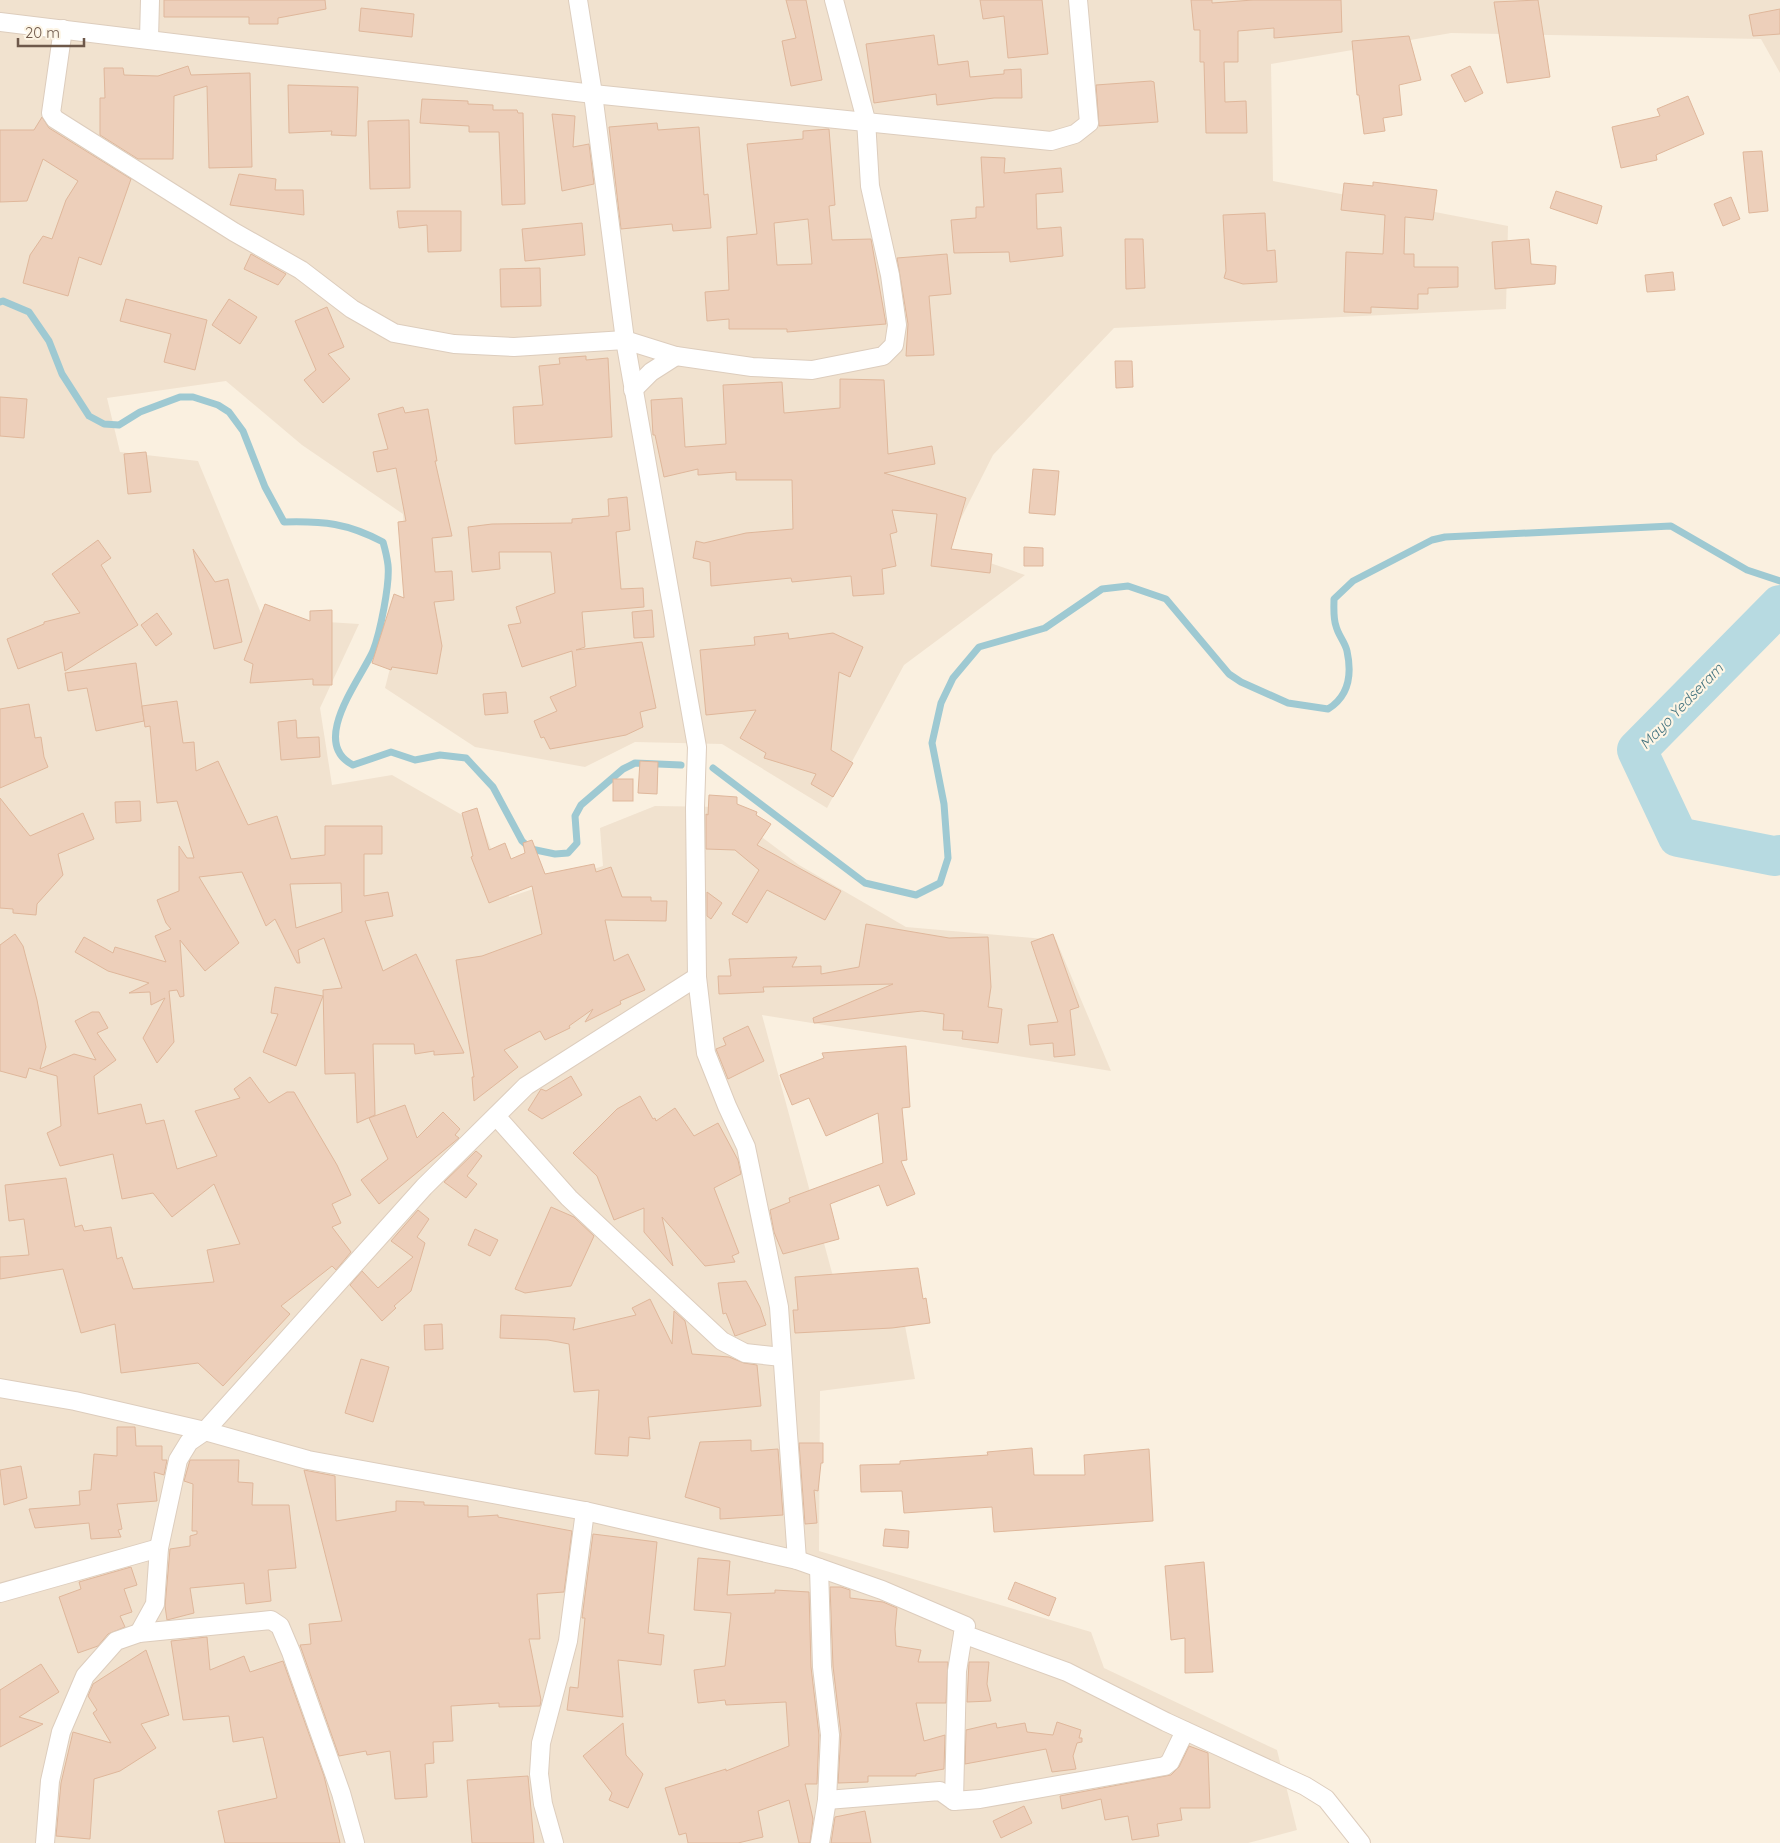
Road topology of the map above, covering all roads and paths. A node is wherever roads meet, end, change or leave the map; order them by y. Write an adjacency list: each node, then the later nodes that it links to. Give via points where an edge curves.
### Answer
1 (150, 0): 7 (street)
2 (578, 0): 8 (street)
3 (834, 0): 9 (street)
4 (1078, 0): 9 (street, via 1089,123 1075,134 1051,141)
5 (0, 22): 6 (street)
6 (63, 29): 7 (street); 10 (street, via 51,113 55,119 234,232 301,270 352,309 394,332 454,344 514,347)
7 (149, 39): 8 (street)
8 (593, 94): 9 (street); 10 (street)
9 (866, 120): 11 (street, via 870,186 890,275 897,325 894,345 883,356 812,370 752,367)
10 (625, 340): 11 (street); 12 (street)
11 (676, 356): 12 (street, via 651,372)
12 (633, 390): 13 (street, via 697,747)
13 (697, 977): 14 (street, via 526,1086); 15 (street, via 706,1053 746,1147 778,1307)
14 (496, 1116): 15 (street, via 569,1198 722,1340 745,1354); 17 (street, via 424,1187)
15 (782, 1357): 20 (street)
16 (0, 1388): 17 (street)
17 (205, 1431): 18 (street, via 308,1460); 19 (street, via 190,1442 178,1460)
18 (585, 1511): 20 (street); 30 (street, via 568,1641 541,1742 539,1774)
19 (159, 1548): 22 (street); 23 (street, via 155,1604)
20 (797, 1560): 21 (street)
21 (819, 1568): 24 (street, via 882,1590 966,1626); 26 (street, via 822,1667 830,1735)
22 (0, 1593)
23 (139, 1633): 28 (street, via 116,1641 85,1676 61,1732 50,1781); 29 (street, via 271,1620 280,1626 341,1793)
24 (963, 1634): 25 (street, via 1066,1672); 27 (street, via 957,1671)
25 (1185, 1731): 27 (street, via 1165,1766 1010,1796); 32 (street, via 1305,1786 1326,1799)
26 (827, 1800): 27 (street, via 940,1792); 31 (street)
27 (954, 1800)
28 (50, 1841)
29 (355, 1843)
30 (554, 1843)
31 (820, 1843)
32 (1361, 1843)

